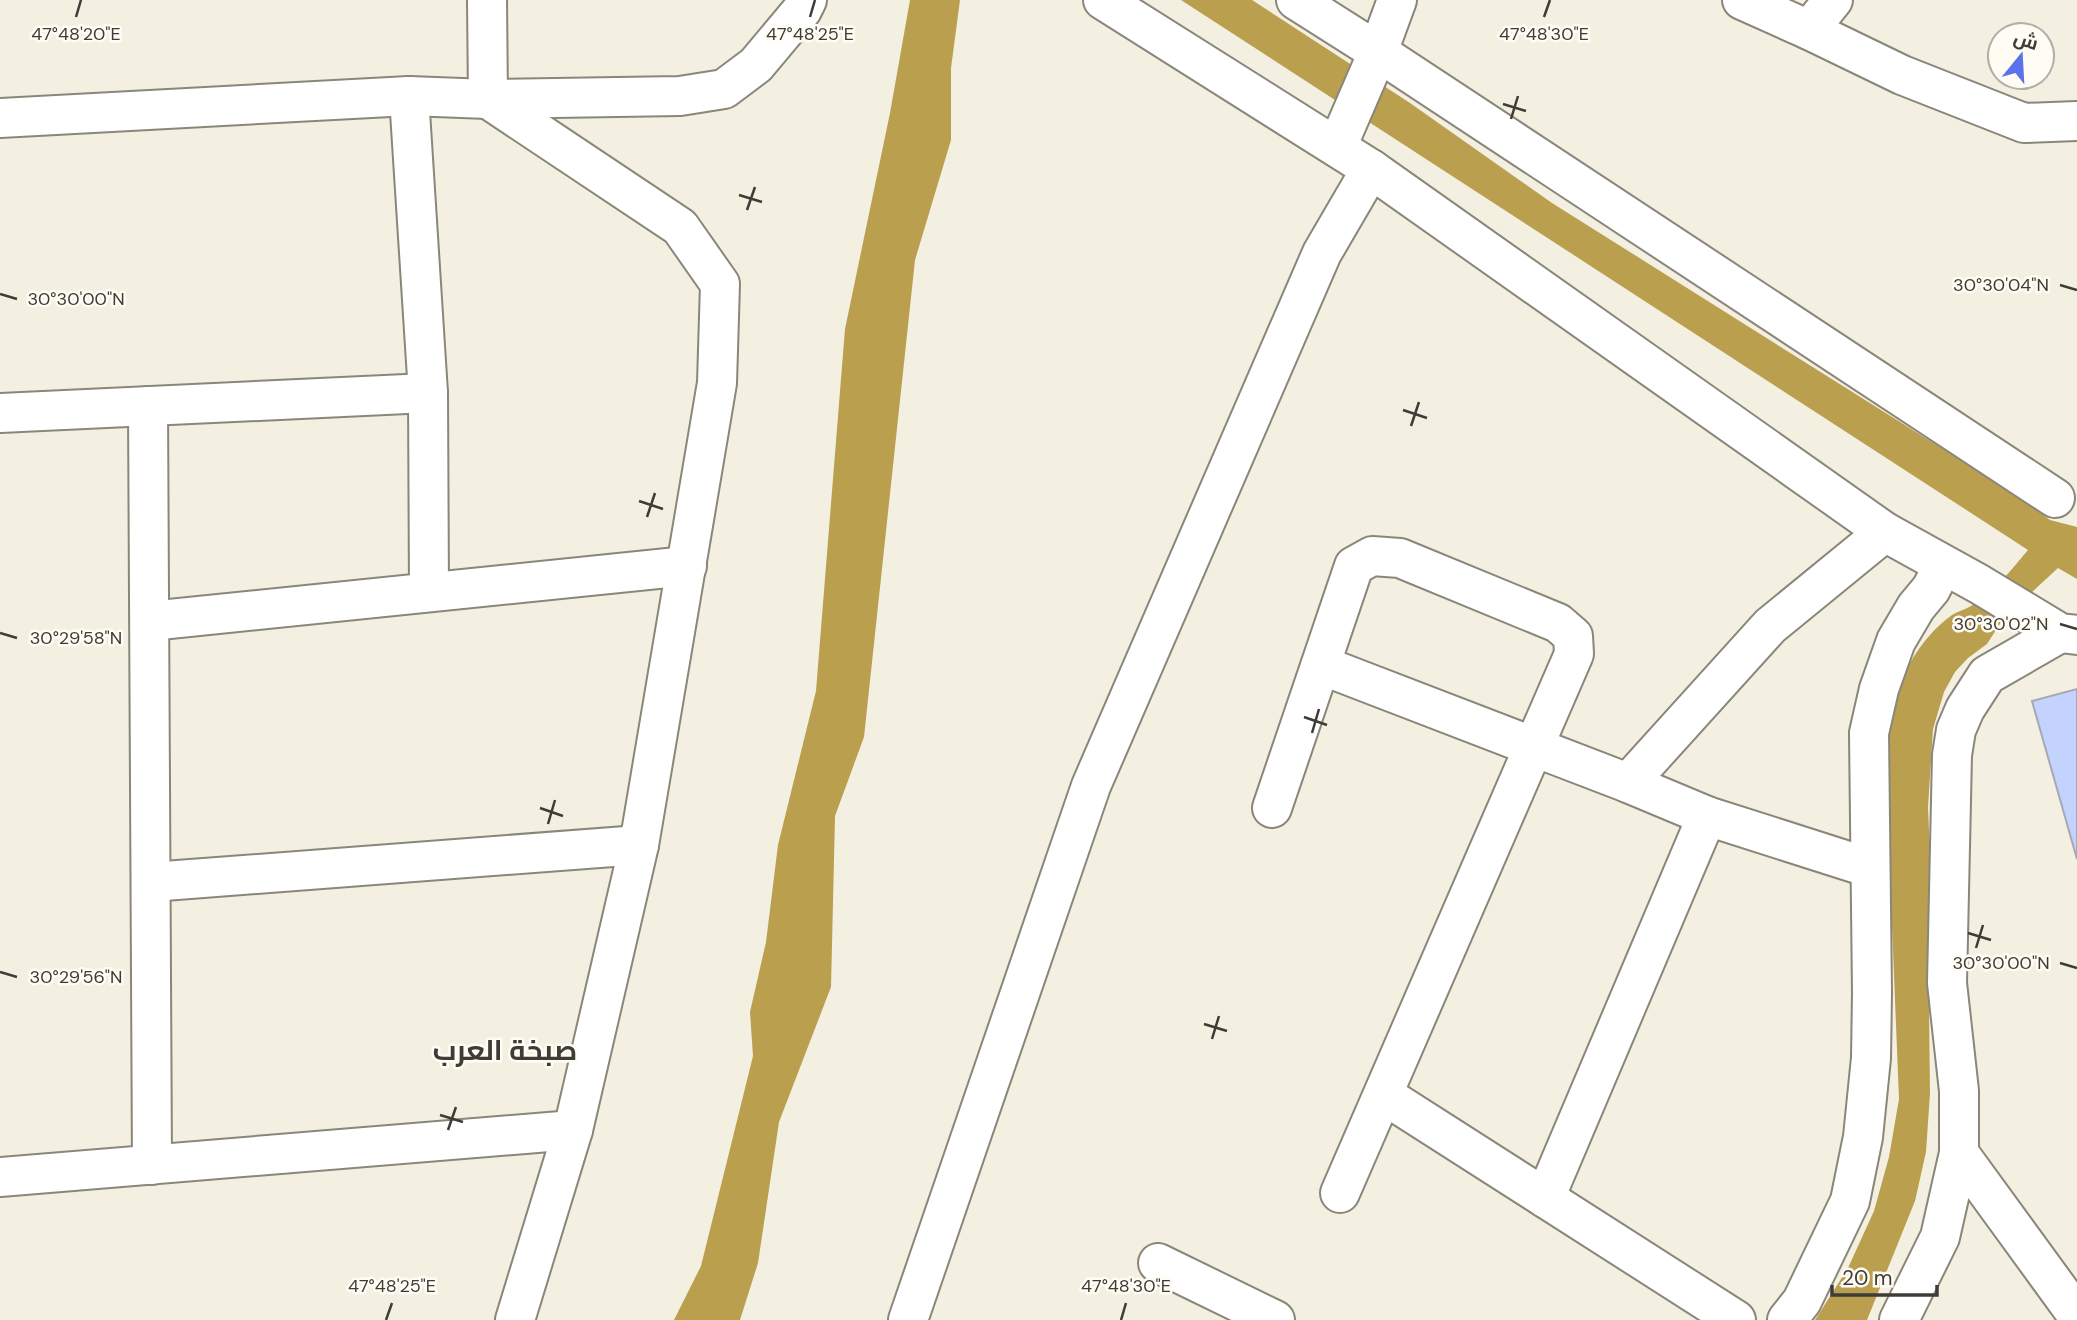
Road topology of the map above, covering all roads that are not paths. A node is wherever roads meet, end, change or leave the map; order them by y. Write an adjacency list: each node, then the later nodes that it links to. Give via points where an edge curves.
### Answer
1 (487, 0): 11 (street)
2 (807, 0): 11 (street, via 756,65 724,89 680,96)
3 (1103, 0): 14 (street)
4 (1296, 0): 9 (street)
5 (1397, 0): 9 (street)
6 (1742, 0): 8 (street)
7 (1833, 0): 8 (street)
8 (1809, 30): 13 (street, via 1902,75 2024,123)
9 (1376, 57): 14 (street); 19 (street)
10 (409, 96): 11 (street); 12 (street); 16 (street)
11 (488, 99): 21 (street, via 680,228 720,285 717,383)
12 (0, 118)
13 (2077, 121)
14 (1340, 140): 15 (street)
15 (1371, 169): 20 (street); 45 (street, via 1322,253 1091,786)
16 (428, 393): 17 (street); 23 (street)
17 (148, 407): 18 (street); 24 (street)
18 (0, 413)
19 (2055, 498)
20 (1885, 532): 22 (street); 28 (street, via 1770,626)
21 (687, 566): 23 (street); 31 (street)
22 (1943, 566): 25 (street); 32 (street, via 1896,641 1878,689 1869,733)
23 (429, 592): 24 (street)
24 (150, 621): 33 (street)
25 (2057, 629): 36 (street, via 1987,675 1956,730 1947,983 1959,1091)
26 (1321, 665): 27 (street); 27 (street, via 1354,566 1372,556 1400,558 1558,623 1573,636 1574,654); 29 (street)
27 (1535, 748): 28 (street); 34 (street)
28 (1628, 783): 30 (street)
29 (1272, 808)
30 (1707, 816): 32 (street); 40 (street)
31 (639, 845): 33 (street); 35 (street)
32 (1870, 868): 47 (street, via 1871,1058 1863,1137 1850,1201 1802,1301)
33 (151, 882): 37 (street)
34 (1384, 1096): 39 (street); 40 (street)
35 (573, 1130): 37 (street); 44 (street)
36 (1959, 1153): 42 (street); 48 (street, via 1940,1237)
37 (152, 1165): 38 (street)
38 (0, 1177)
39 (1340, 1193)
40 (1545, 1198): 46 (street)
41 (1158, 1263): 43 (street)
42 (2077, 1315)
43 (1264, 1317)
44 (515, 1320)
45 (908, 1320)
46 (1736, 1320)
47 (1787, 1320)
48 (1899, 1320)

